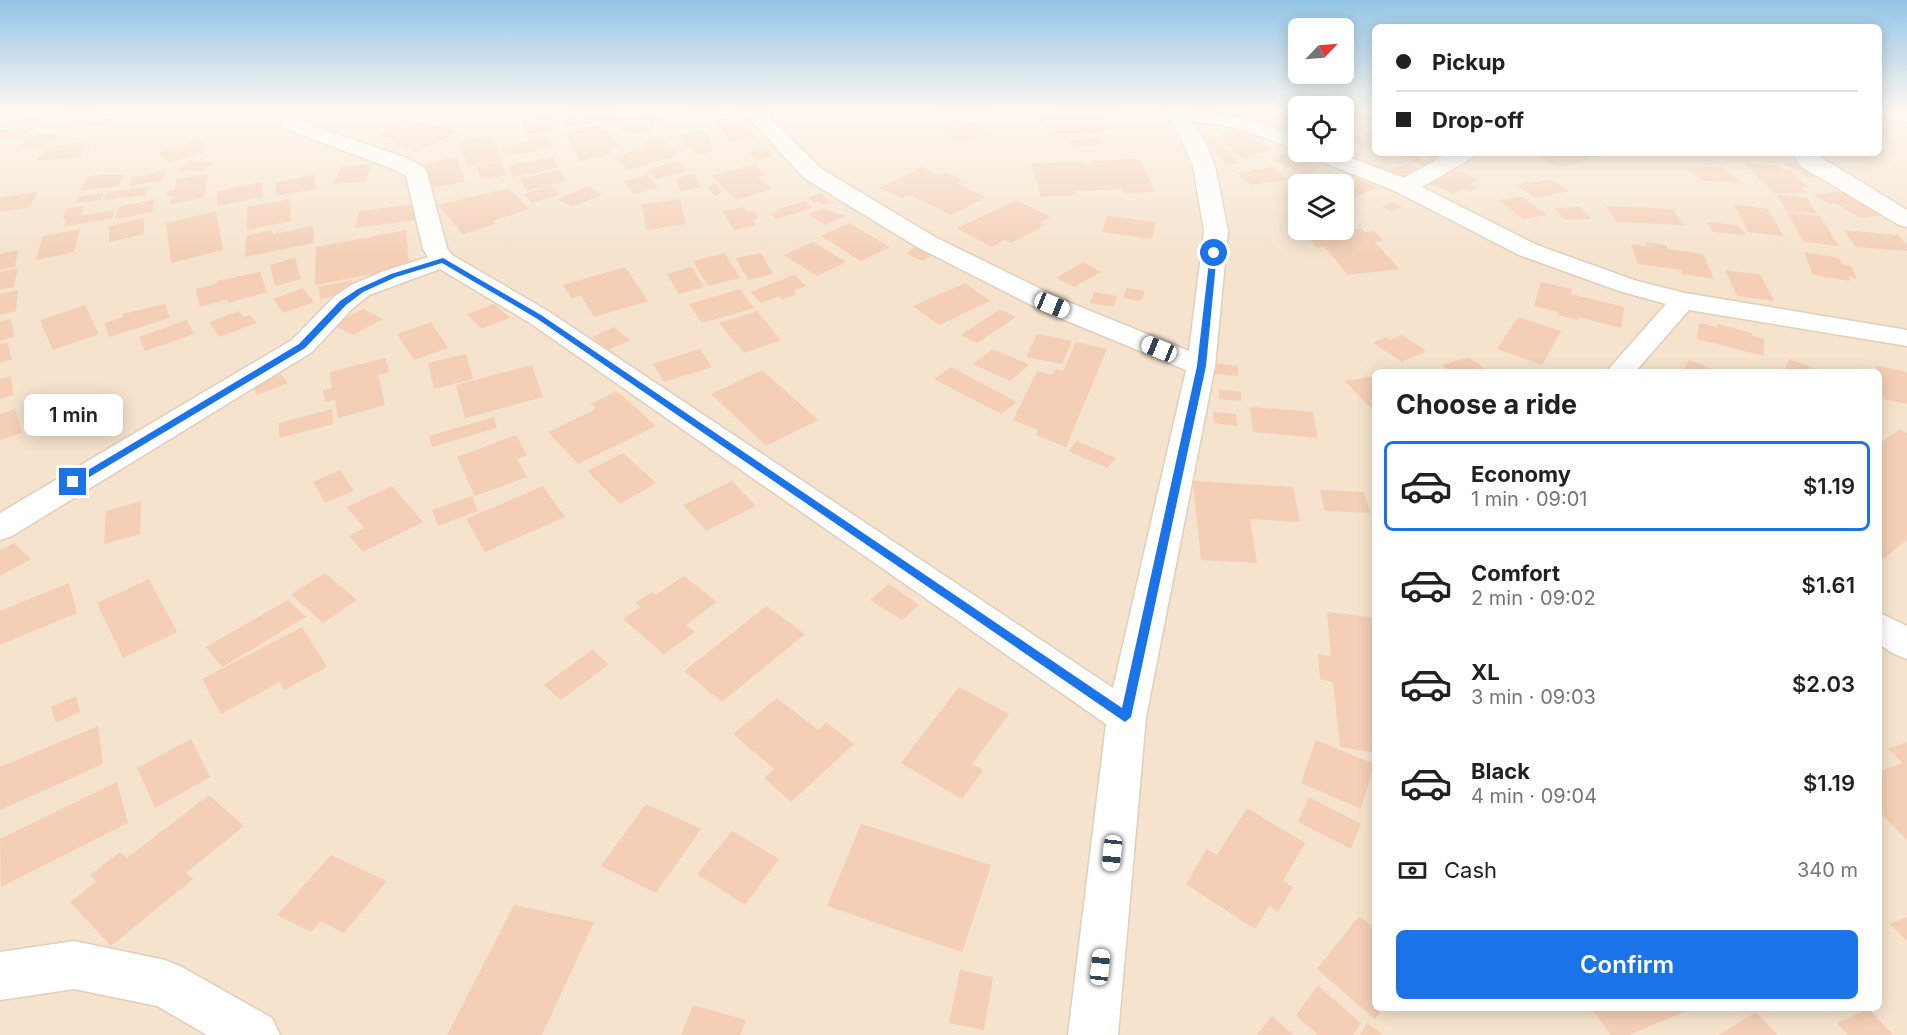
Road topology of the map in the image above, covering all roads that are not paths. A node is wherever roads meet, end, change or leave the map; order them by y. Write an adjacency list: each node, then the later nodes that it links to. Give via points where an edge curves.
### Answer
1 (388, 159): 9 (street, via 416,173 435,249)
2 (799, 159): 12 (street, via 812,173 926,242 1052,305)
3 (1201, 159): 12 (street, via 1216,231)
4 (1453, 159): 7 (street)
5 (1808, 159): 8 (street)
6 (1343, 162): 7 (street)
7 (1406, 187): 10 (street, via 1528,250)
8 (1907, 220)
9 (443, 260): 14 (street, via 360,290 302,346); 17 (street, via 539,316)
10 (1683, 301): 11 (street); 13 (street)
11 (1907, 338)
12 (1201, 366): 17 (street)
13 (1623, 369)
14 (0, 528)
15 (1882, 628): 16 (street)
16 (1907, 644)
17 (1125, 717): 20 (street)
18 (0, 976): 19 (street, via 74,965 165,984)
19 (255, 1035)
20 (1093, 1035)

